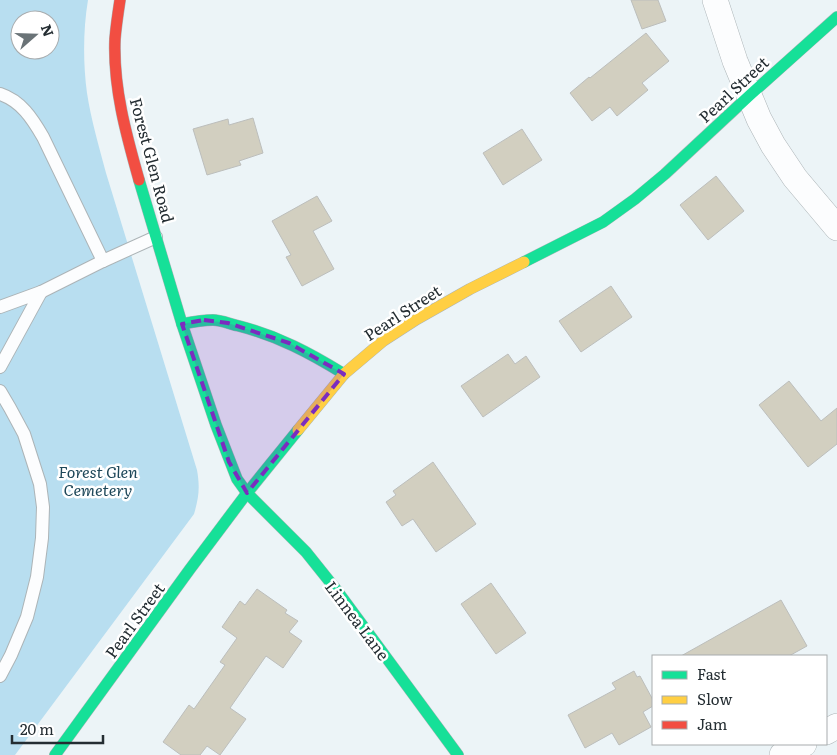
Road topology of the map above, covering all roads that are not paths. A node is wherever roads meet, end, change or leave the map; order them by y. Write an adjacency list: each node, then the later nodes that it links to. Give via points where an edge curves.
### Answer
1 (120, 0): 7 (street, Forest Glen Road, via 115,43 118,90 138,180)
2 (715, 0): 5 (street)
3 (837, 17): 5 (street, Pearl Street)
4 (0, 94): 8 (lane, via 18,103 36,124)
5 (749, 95): 6 (street, via 773,145 795,178); 13 (street, Pearl Street, via 656,183 621,210 417,319 383,341)
6 (837, 228)
7 (156, 237): 8 (lane); 11 (street, Forest Glen Road)
8 (103, 261): 9 (lane)
9 (41, 292): 10 (lane); 12 (lane)
10 (0, 307)
11 (182, 324): 13 (street, via 215,320 258,331 289,343); 15 (street, Forest Glen Road, via 229,462)
12 (0, 367)
13 (344, 374): 15 (street, Pearl Street)
14 (0, 391): 16 (lane, via 24,434 40,484 43,507 35,585 26,617)
15 (248, 494): 18 (street, Pearl Street); 19 (street, Linnea Lane, via 306,552)
16 (0, 676)
17 (802, 745): 20 (street)
18 (55, 755)
19 (458, 755)
20 (782, 755)

